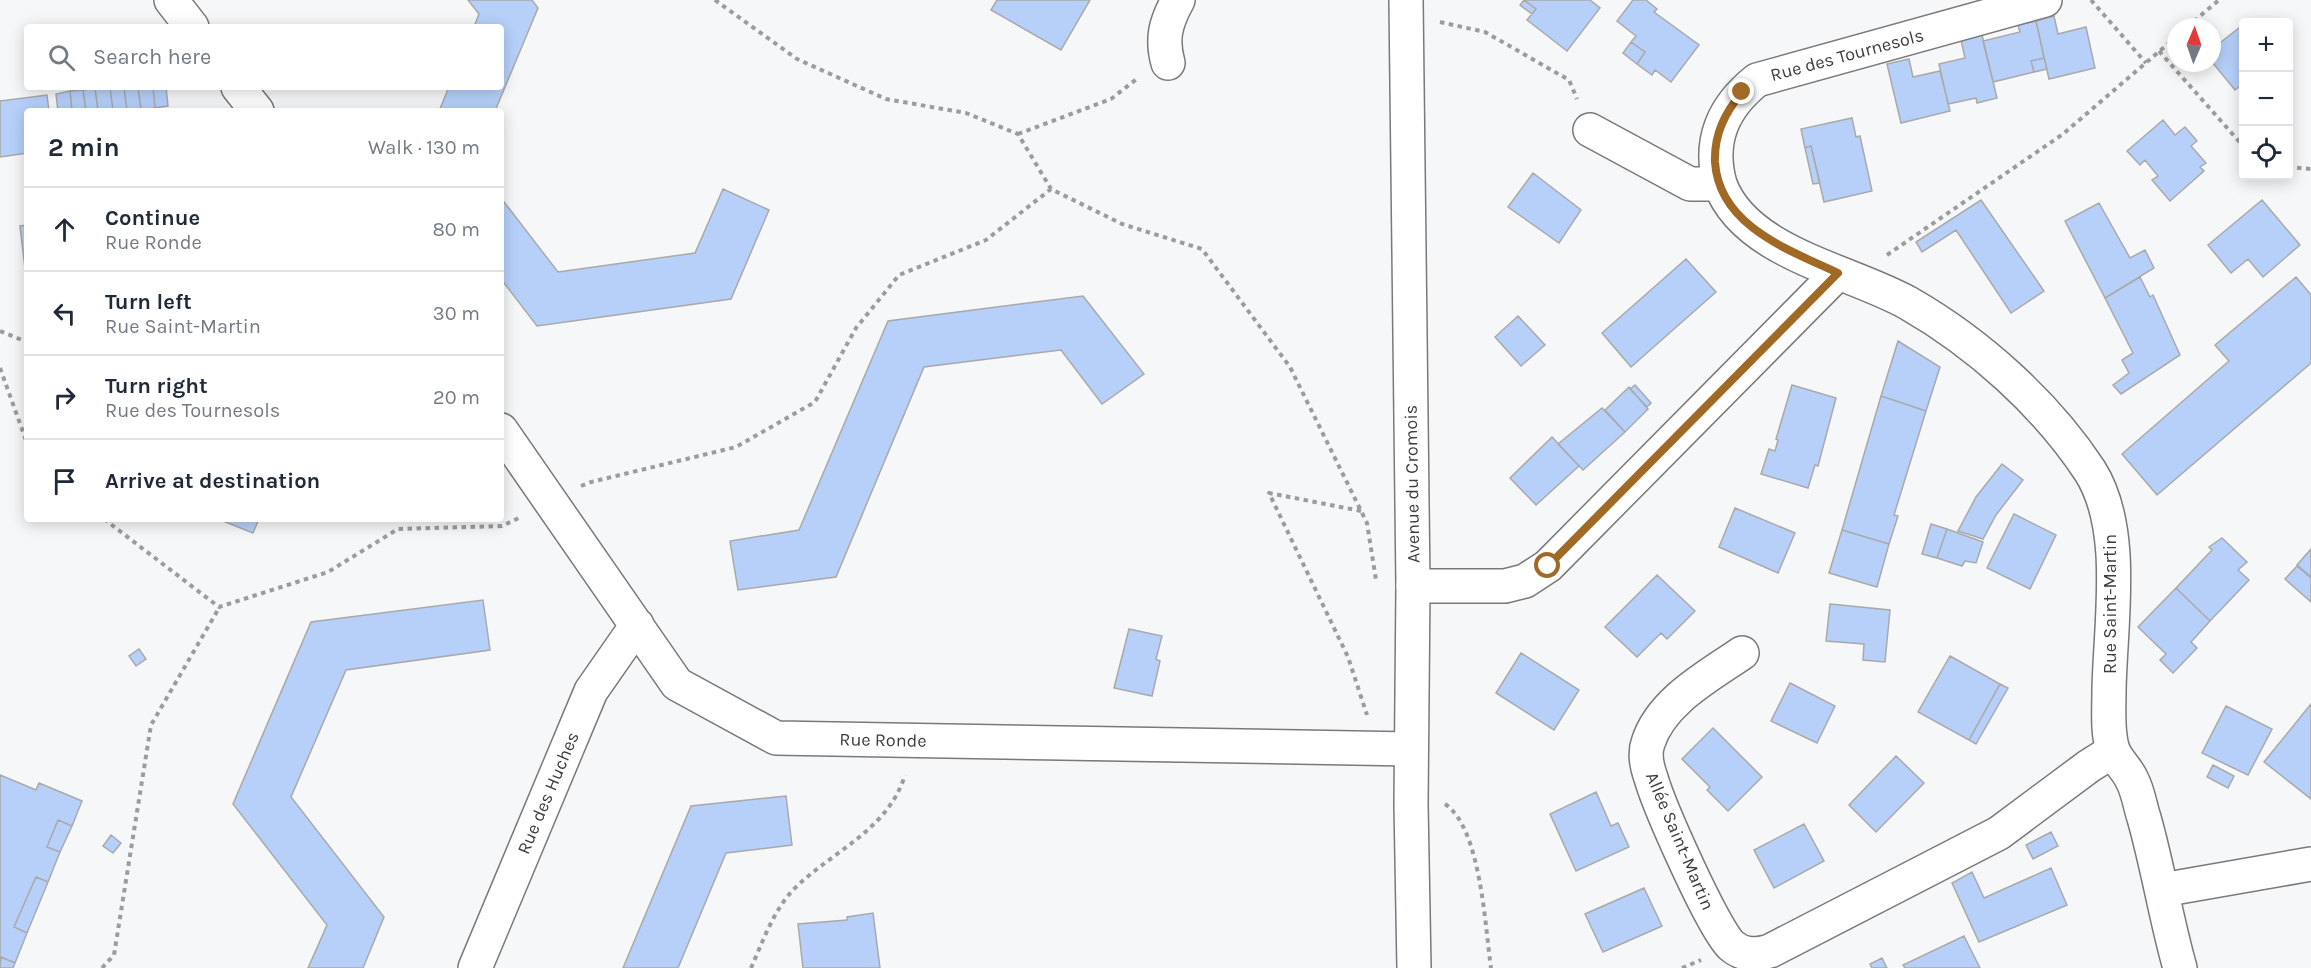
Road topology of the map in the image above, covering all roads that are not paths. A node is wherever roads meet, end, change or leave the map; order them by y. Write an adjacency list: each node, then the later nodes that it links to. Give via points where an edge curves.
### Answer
1 (171, 0): 6 (street)
2 (1178, 0): 7 (street, via 1164,28)
3 (2045, 0): 5 (street, Rue des Tournesols)
4 (1406, 4): 14 (street, Avenue du Cromois)
5 (1944, 14): 11 (street, Rue des Tournesols, via 1757,80 1730,106 1717,135 1716,168)
6 (190, 24)
7 (1168, 63)
8 (240, 90): 9 (street)
9 (255, 108)
10 (1590, 130): 11 (street, via 1689,184)
11 (1720, 184): 12 (street, Rue Saint-Martin, via 1731,207 1748,224 1791,251)
12 (1845, 276): 14 (street, via 1548,566 1525,581 1505,586); 18 (street, Rue Saint-Martin, via 1908,303 1989,361 2054,424 2091,473 2112,534 2109,720)
13 (504, 434): 15 (street, Rue Ronde)
14 (1413, 586): 17 (street, Avenue du Cromois)
15 (637, 625): 17 (street, Rue Ronde, via 678,684 776,738); 21 (street, Rue des Huches, via 591,692)
16 (1742, 653): 18 (street, Allée Saint-Martin, via 1670,708 1651,735 1646,760 1655,791 1721,934 1742,953 1757,955 1770,951 1999,833)
17 (1411, 749): 22 (street, Avenue du Cromois)
18 (2113, 751): 20 (street, Rue Saint-Martin, via 2133,780)
19 (2311, 864): 20 (street)
20 (2162, 890): 23 (street, Rue Saint-Martin)
21 (475, 968)
22 (1414, 968)
23 (2180, 968)

